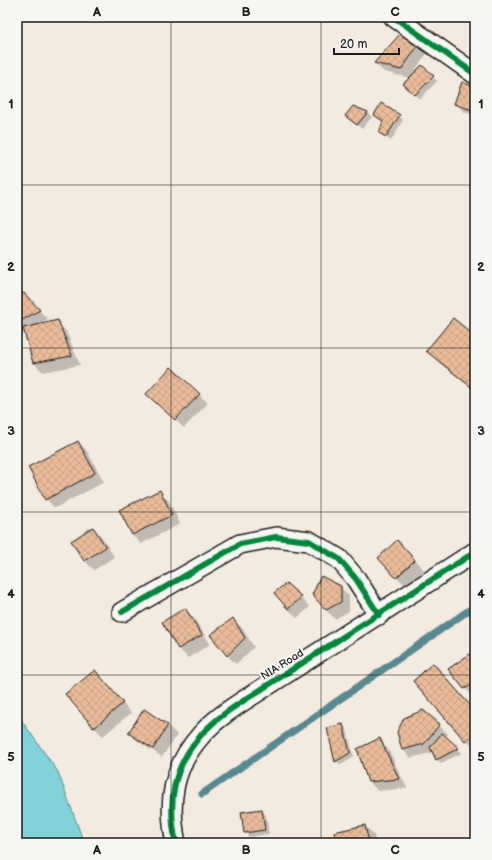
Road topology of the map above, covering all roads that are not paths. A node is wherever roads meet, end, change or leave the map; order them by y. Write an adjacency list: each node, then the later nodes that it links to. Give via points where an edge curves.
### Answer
1 (394, 17): 2 (street)
2 (475, 74)
3 (475, 552): 5 (street, NIA Road)
4 (122, 612): 5 (street, via 240,544 276,537 309,541 339,559 356,579)
5 (379, 615): 6 (street, NIA Road, via 226,713 202,734 185,758 175,782 172,802)
6 (176, 843)

